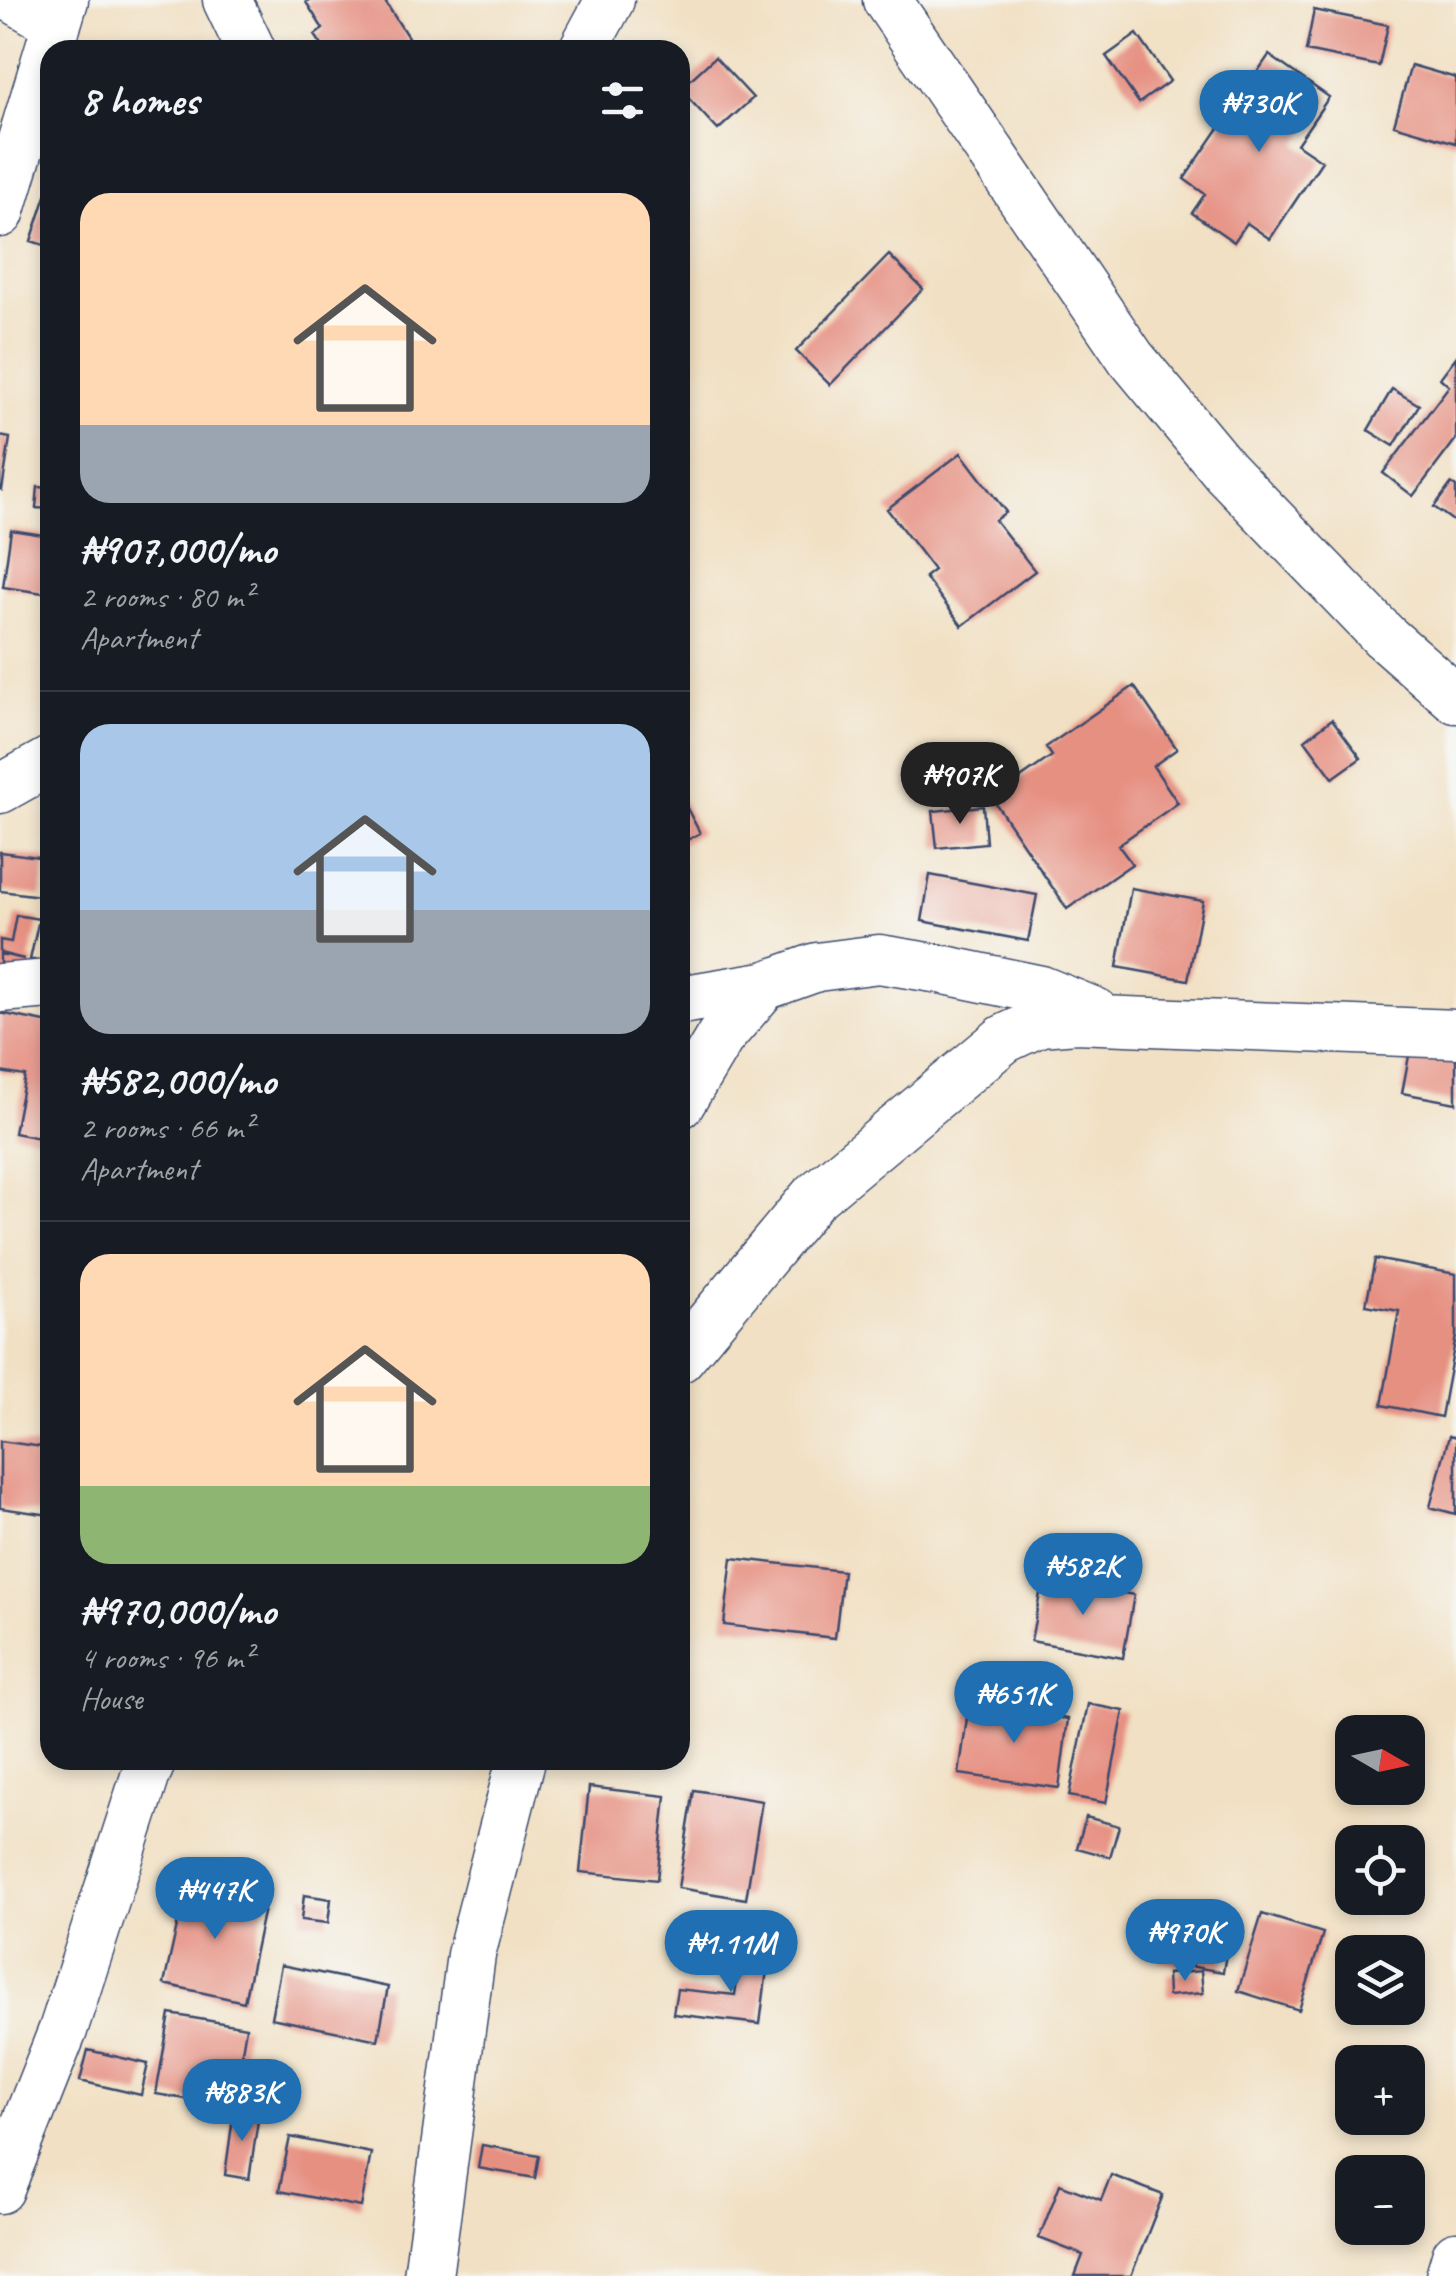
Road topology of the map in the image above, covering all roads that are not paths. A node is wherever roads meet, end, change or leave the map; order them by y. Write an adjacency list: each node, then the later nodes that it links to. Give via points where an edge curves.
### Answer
1 (16, 0): 5 (street)
2 (226, 0): 7 (street)
3 (610, 0): 8 (street)
4 (886, 0): 11 (street, via 1131,358 1224,472 1384,636)
5 (60, 12): 6 (street)
6 (52, 40)
7 (246, 40)
8 (588, 40)
9 (40, 79): 10 (street)
10 (0, 213)
11 (1456, 698)
12 (40, 766): 13 (street)
13 (0, 789)
14 (40, 985): 16 (street)
15 (764, 986): 17 (street); 18 (street, via 816,967 879,959 1041,990); 20 (street)
16 (0, 988)
17 (690, 998)
18 (1116, 1020): 19 (street); 21 (street, via 1040,1022 1004,1039 813,1198)
19 (1456, 1034)
20 (690, 1088)
21 (700, 1317)
22 (148, 1770): 24 (street, via 63,2030)
23 (519, 1770): 26 (street, via 471,1955)
24 (0, 2189)
25 (1456, 2256): 27 (street)
26 (428, 2276)
27 (1450, 2276)

